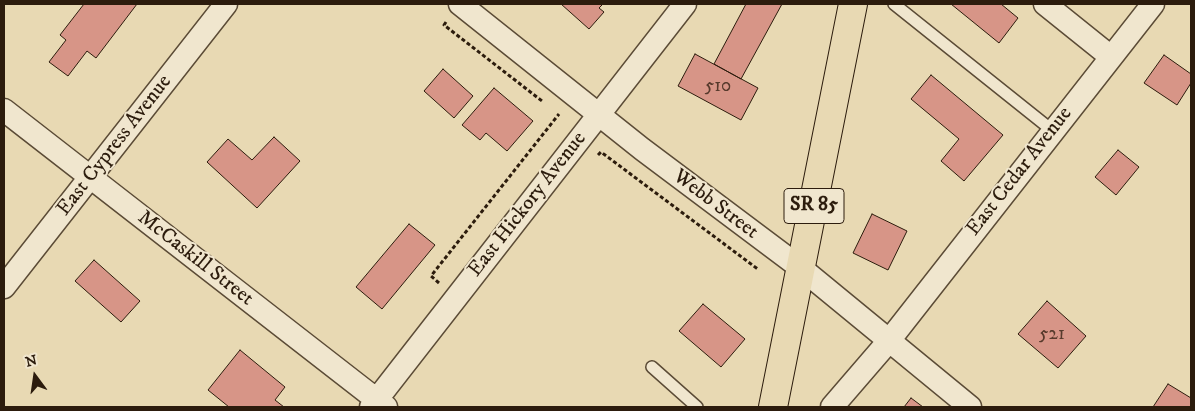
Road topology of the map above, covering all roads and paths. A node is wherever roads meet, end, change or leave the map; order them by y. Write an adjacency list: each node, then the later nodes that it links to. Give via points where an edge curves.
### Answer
1 (226, 4): 15 (street, East Cypress Avenue)
2 (460, 4): 9 (path, via 444,25); 12 (street, Webb Street)
3 (685, 4): 12 (street, East Hickory Avenue)
4 (853, 4): 16 (main road, SR 85)
5 (894, 4): 13 (lane)
6 (1045, 4): 8 (street)
7 (1153, 4): 8 (street, East Cedar Avenue)
8 (1111, 57): 13 (street, East Cedar Avenue)
9 (545, 103)
10 (553, 109): 19 (path, via 560,115 431,276)
11 (4, 110): 15 (street, McCaskill Street)
12 (599, 114): 16 (street, Webb Street, via 731,218); 19 (street, East Hickory Avenue)
13 (1053, 130): 20 (street, East Cedar Avenue)
14 (595, 160): 17 (path, via 601,152)
15 (89, 177): 18 (street, East Cypress Avenue); 22 (street, McCaskill Street)
16 (802, 269): 20 (street, Webb Street); 24 (main road, SR 85)
17 (759, 270)
18 (4, 287)
19 (455, 299): 22 (street, East Hickory Avenue)
20 (888, 342): 25 (street, East Cedar Avenue); 26 (street, Webb Street)
21 (652, 367): 23 (lane)
22 (378, 405)
23 (697, 407)
24 (773, 407)
25 (832, 407)
26 (970, 407)

